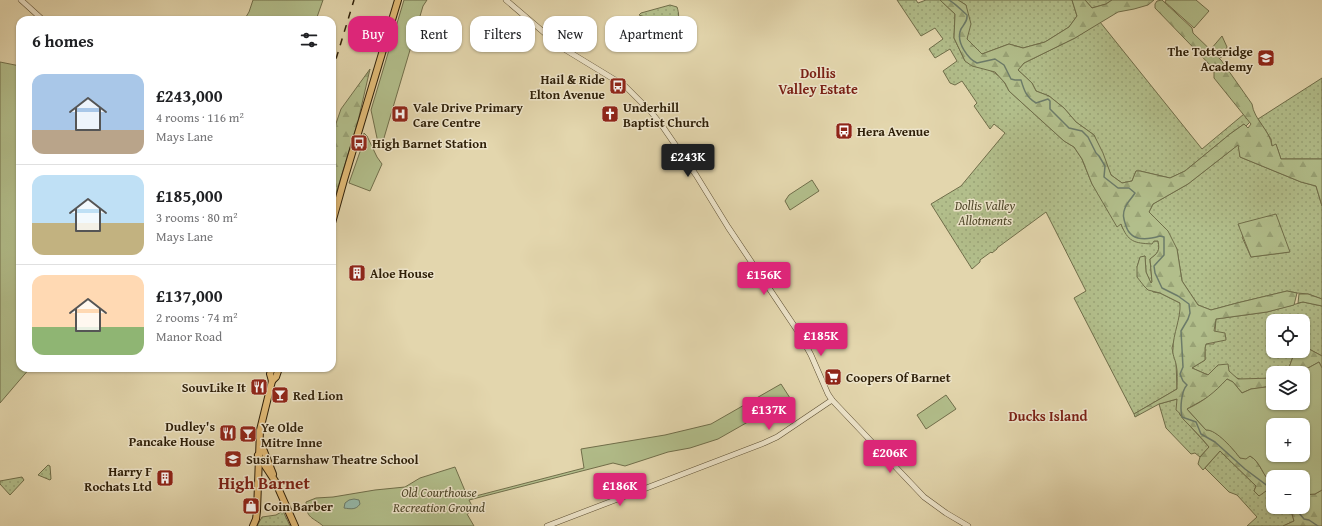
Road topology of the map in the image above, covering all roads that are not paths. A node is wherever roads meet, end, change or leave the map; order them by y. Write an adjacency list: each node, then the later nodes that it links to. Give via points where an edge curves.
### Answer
1 (21, 0): 4 (street)
2 (398, 0): 5 (main road)
3 (506, 0): 9 (street, via 561,47 625,86 663,126 799,333)
4 (39, 16)
5 (336, 209)
6 (271, 372): 8 (main road)
7 (278, 372): 8 (main road)
8 (272, 381): 10 (main road)
9 (832, 400): 17 (street, via 764,443); 18 (street, via 924,497)
10 (260, 441): 11 (main road); 11 (main road, via 258,455)
11 (262, 463): 12 (main road); 12 (main road, via 261,470); 14 (main road)
12 (269, 468): 13 (main road)
13 (273, 477): 14 (main road, via 266,475); 16 (main road)
14 (258, 478): 15 (main road, via 257,511)
15 (253, 526)
16 (295, 526)
17 (547, 526)
18 (968, 526)

